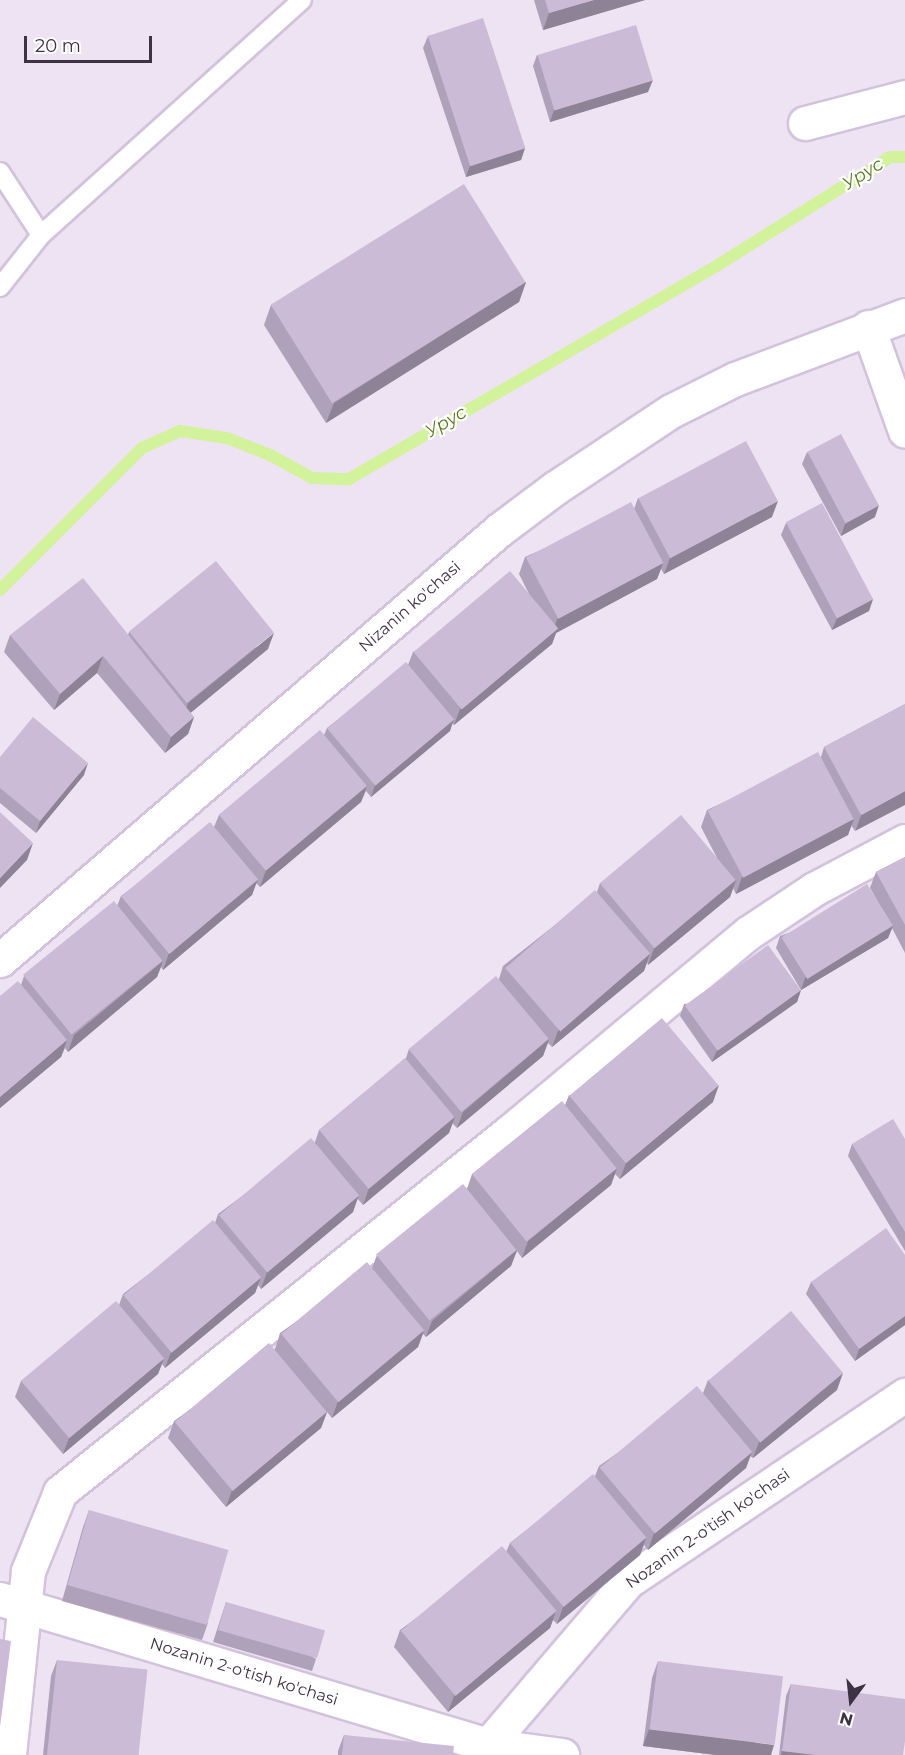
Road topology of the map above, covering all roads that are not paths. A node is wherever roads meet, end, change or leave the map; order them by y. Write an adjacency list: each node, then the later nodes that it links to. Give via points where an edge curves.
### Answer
1 (302, 0): 5 (lane)
2 (905, 97): 3 (street)
3 (806, 123)
4 (0, 172): 5 (lane)
5 (41, 235): 6 (lane)
6 (0, 287)
7 (905, 315): 8 (street, Nizanin ko'chasi)
8 (868, 327): 9 (street); 11 (street, Nizanin ko'chasi, via 735,379 671,411 555,488 500,530)
9 (905, 431)
10 (905, 841): 13 (street, via 814,889 747,933 509,1132 60,1491)
11 (0, 960)
12 (905, 1395): 14 (street, Nozanin 2-o'tish ko'chasi, via 628,1581)
13 (13, 1603): 14 (street, Nozanin 2-o'tish ko'chasi); 15 (street)
14 (487, 1750): 16 (street, Nozanin 2-o'tish ko'chasi)
15 (9, 1755)
16 (562, 1755)

